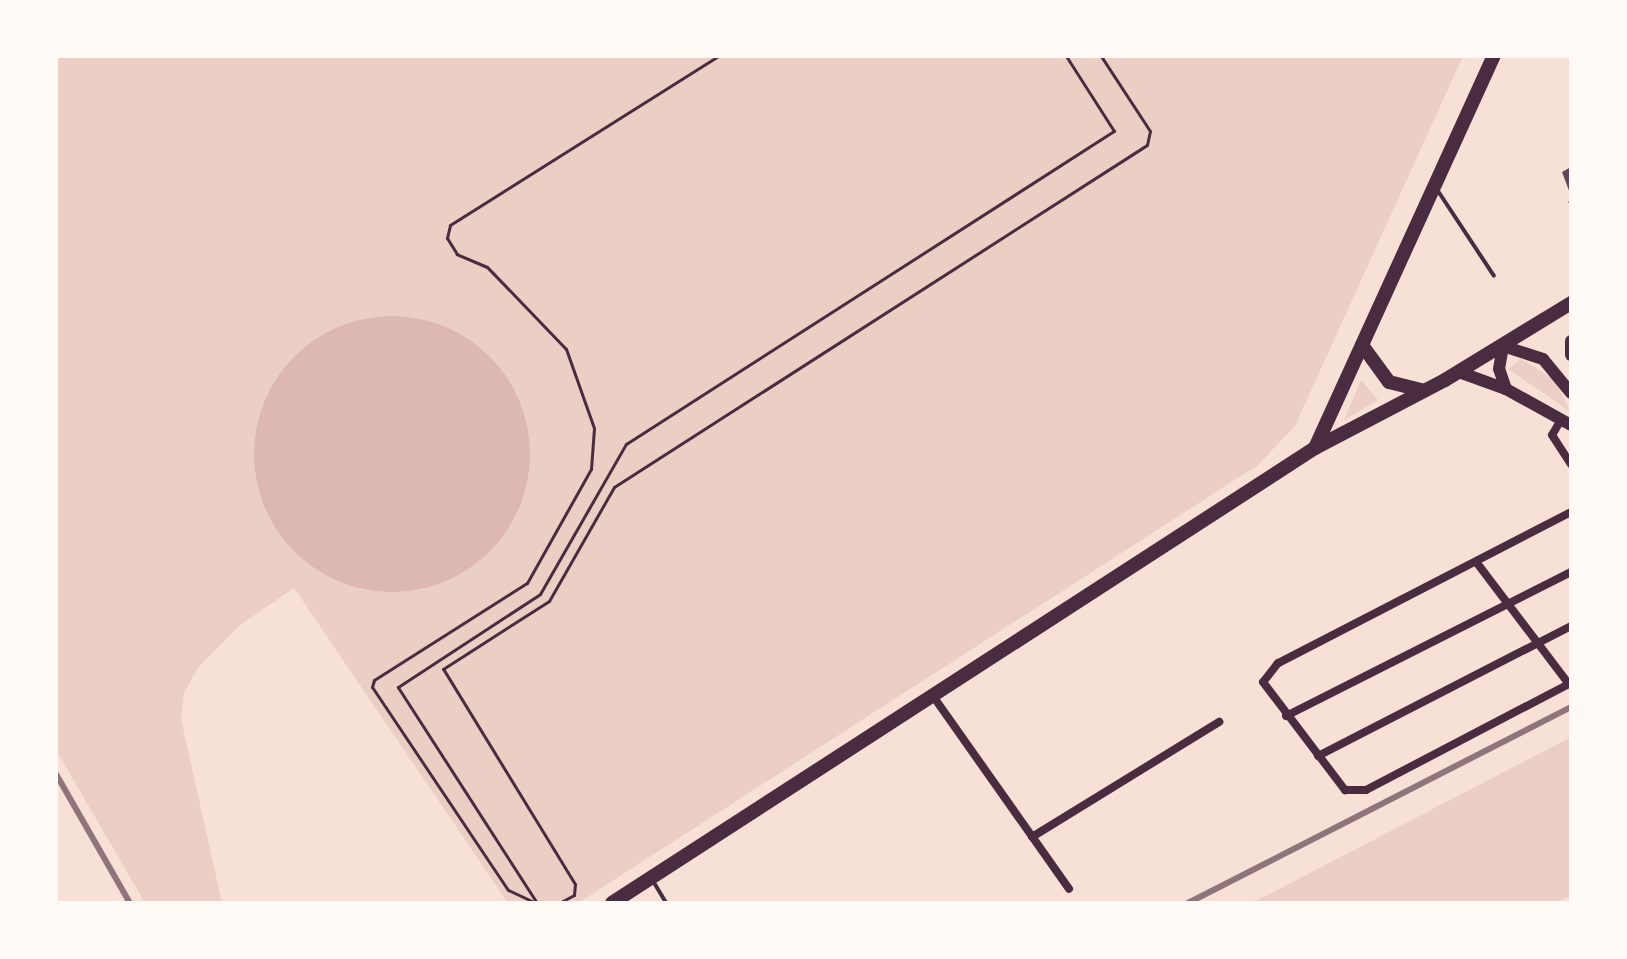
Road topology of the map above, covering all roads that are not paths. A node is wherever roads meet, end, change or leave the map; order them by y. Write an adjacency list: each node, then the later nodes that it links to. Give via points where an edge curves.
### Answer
1 (1494, 56): 2 (main road)
2 (1435, 186): 3 (lane); 6 (main road)
3 (1494, 276)
4 (1571, 303): 7 (main road)
5 (1571, 341): 8 (main road)
6 (1362, 345): 11 (main road, via 1389,382); 14 (main road)
7 (1503, 346): 9 (main road); 10 (main road, via 1499,369); 12 (main road, via 1543,359)
8 (1571, 355)
9 (1459, 372): 10 (main road); 11 (main road)
10 (1506, 389): 13 (main road)
11 (1424, 391): 14 (main road)
12 (1571, 393)
13 (1566, 422): 15 (street, via 1552,435)
14 (1315, 448): 23 (main road)
15 (1571, 464)
16 (1571, 512): 17 (street)
17 (1477, 563): 19 (street); 24 (street, via 1278,663 1263,682)
18 (1571, 572): 19 (street)
19 (1511, 603): 21 (street); 24 (street)
20 (1571, 626): 21 (street)
21 (1541, 642): 22 (street); 26 (street)
22 (1570, 684): 26 (street, via 1366,790 1345,790)
23 (933, 696): 27 (street); 28 (main road)
24 (1286, 716): 26 (street)
25 (1219, 722): 27 (street)
26 (1318, 756)
27 (1032, 837): 29 (street)
28 (651, 879): 30 (main road); 31 (lane)
29 (1069, 889)
30 (612, 903)
31 (666, 903)

